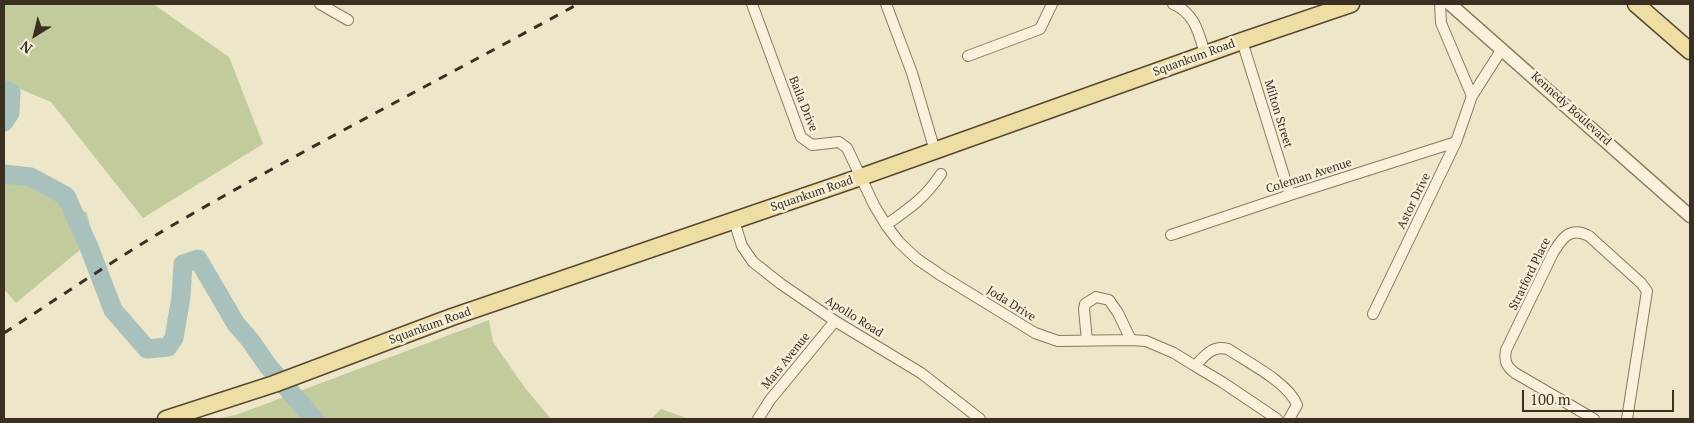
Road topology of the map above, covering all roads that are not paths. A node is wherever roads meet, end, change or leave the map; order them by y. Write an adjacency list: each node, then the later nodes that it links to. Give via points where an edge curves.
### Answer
1 (320, 4): 10 (street)
2 (752, 4): 20 (street, Baila Drive, via 801,137 812,145 843,144)
3 (886, 4): 18 (street, via 912,73)
4 (1052, 4): 15 (street, via 1040,29)
5 (1173, 4): 14 (street, via 1195,22)
6 (1351, 4): 11 (main road, Squankum Road)
7 (1440, 4): 16 (street, via 1441,23)
8 (1450, 4): 12 (street, Kennedy Boulevard)
9 (1636, 4): 13 (main road)
10 (348, 20)
11 (1242, 41): 14 (main road, Squankum Road); 21 (street, Milton Street)
12 (1502, 49): 16 (street, Astor Drive); 22 (street, Kennedy Boulevard)
13 (1690, 51)
14 (1205, 54): 18 (main road, Squankum Road)
15 (968, 56)
16 (1472, 96): 17 (street, Astor Drive)
17 (1456, 142): 21 (street, Coleman Avenue); 26 (street, Astor Drive)
18 (935, 151): 20 (main road, Squankum Road)
19 (941, 174): 24 (street, via 920,201)
20 (861, 177): 23 (main road, Squankum Road); 24 (street, Joda Drive)
21 (1290, 195): 25 (street, Coleman Avenue)
22 (1690, 216)
23 (734, 221): 27 (street, Apollo Road, via 742,246 753,262); 31 (main road, Squankum Road, via 452,317 241,396)
24 (886, 225): 29 (street, Joda Drive, via 917,259 1034,333 1058,341)
25 (1171, 235)
26 (1373, 314)
27 (835, 320): 32 (street, Mars Avenue); 33 (street, Apollo Road, via 921,373)
28 (1131, 340): 29 (street, Joda Drive); 29 (street, via 1109,300 1096,297 1085,304); 30 (street, Joda Drive, via 1146,341)
29 (1087, 341)
30 (1195, 366): 34 (street, Joda Drive); 35 (street, via 1214,348 1228,349 1284,386 1297,405)
31 (166, 419)
32 (758, 419)
33 (980, 419)
34 (1277, 419)
35 (1289, 419)
36 (1594, 419): 37 (street, Stratford Place, via 1515,373 1507,367 1505,357 1553,253 1561,239 1576,232 1589,236 1647,291)
37 (1627, 419)

